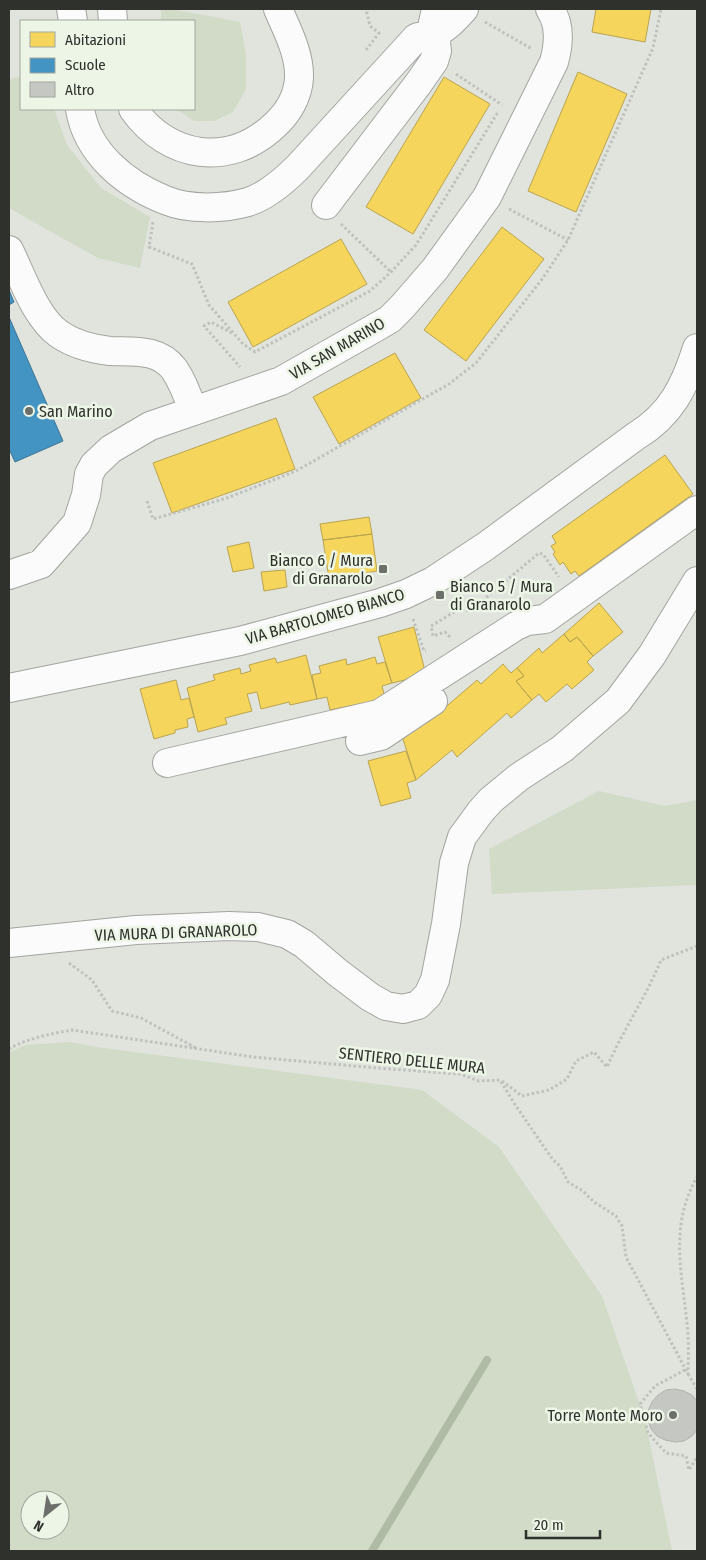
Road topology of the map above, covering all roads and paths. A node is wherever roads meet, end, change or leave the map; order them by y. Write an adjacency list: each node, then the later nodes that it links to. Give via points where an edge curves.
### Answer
1 (278, 9): 11 (street, via 295,52 297,92 278,122 257,140 221,152 193,150 164,140)
2 (366, 9): 7 (path)
3 (436, 9): 8 (street)
4 (550, 9): 9 (street, VIA SAN MARINO, via 557,27)
5 (661, 9): 15 (path, via 653,48)
6 (473, 15): 8 (street, via 451,24); 9 (path)
7 (370, 26)
8 (432, 48): 10 (street, via 423,35 416,38 283,182 249,201 223,206 183,205 142,189 115,170 95,147 82,124); 13 (street, via 418,84); 17 (path, via 503,104 416,245)
9 (554, 62): 20 (street, VIA SAN MARINO, via 487,196 402,307 380,325 281,381)
10 (80, 110)
11 (134, 110)
12 (515, 212): 15 (path)
13 (333, 214): 17 (path)
14 (155, 215): 18 (path, via 149,247 192,264 209,305)
15 (568, 240): 22 (path, via 543,278 476,363 448,384 296,471 227,498 153,519)
16 (9, 250): 21 (street, via 44,321 58,334 74,344 111,351 139,351 163,359 173,367)
17 (391, 272): 18 (path, via 370,291 255,352)
18 (234, 334): 20 (path, via 211,322 204,326 248,376)
19 (697, 348): 30 (street, VIA BARTOLOMEO BIANCO, via 676,399 650,428 433,581 380,603 240,642)
20 (254, 391): 21 (street, VIA SAN MARINO)
21 (194, 411): 24 (street, VIA SAN MARINO, via 150,426 111,449 89,474 78,523 41,564)
22 (147, 501)
23 (697, 510): 28 (street)
24 (9, 575)
25 (697, 581): 33 (street, VIA MURA DI GRANAROLO, via 652,655 618,701 562,750 519,777 491,800 462,837 452,869 435,980 428,995 418,1005 403,1009 386,1006 370,998 288,934 258,927 136,930)
26 (563, 583): 29 (path, via 539,553 470,611 459,609 431,626 433,636 445,632)
27 (420, 613): 29 (path, via 412,617 424,651 445,644)
28 (545, 619): 29 (street, via 527,621); 31 (street, via 488,663 381,736)
29 (456, 653): 32 (street, via 379,714)
30 (9, 688)
31 (360, 741)
32 (167, 763)
33 (9, 943)
34 (697, 946): 38 (path, via 661,960 608,1067 594,1052 576,1061 567,1079 549,1090 522,1096)
35 (72, 966): 37 (path, via 92,980 112,1011 141,1018)
36 (9, 1049): 37 (path, SENTIERO DELLE MURA, via 72,1030)
37 (198, 1050): 38 (path, SENTIERO DELLE MURA, via 253,1058 460,1074 479,1081)
38 (500, 1080): 40 (path, SENTIERO DELLE MURA, via 568,1182 616,1216 622,1226 626,1257)
39 (697, 1177): 41 (path, via 683,1213 678,1252 688,1337)
40 (686, 1370): 41 (path, SENTIERO DELLE MURA); 43 (path, via 656,1386 640,1404 648,1433 666,1453 686,1456 690,1470)
41 (688, 1374): 42 (path, SENTIERO DELLE MURA)
42 (697, 1389)
43 (697, 1456)

